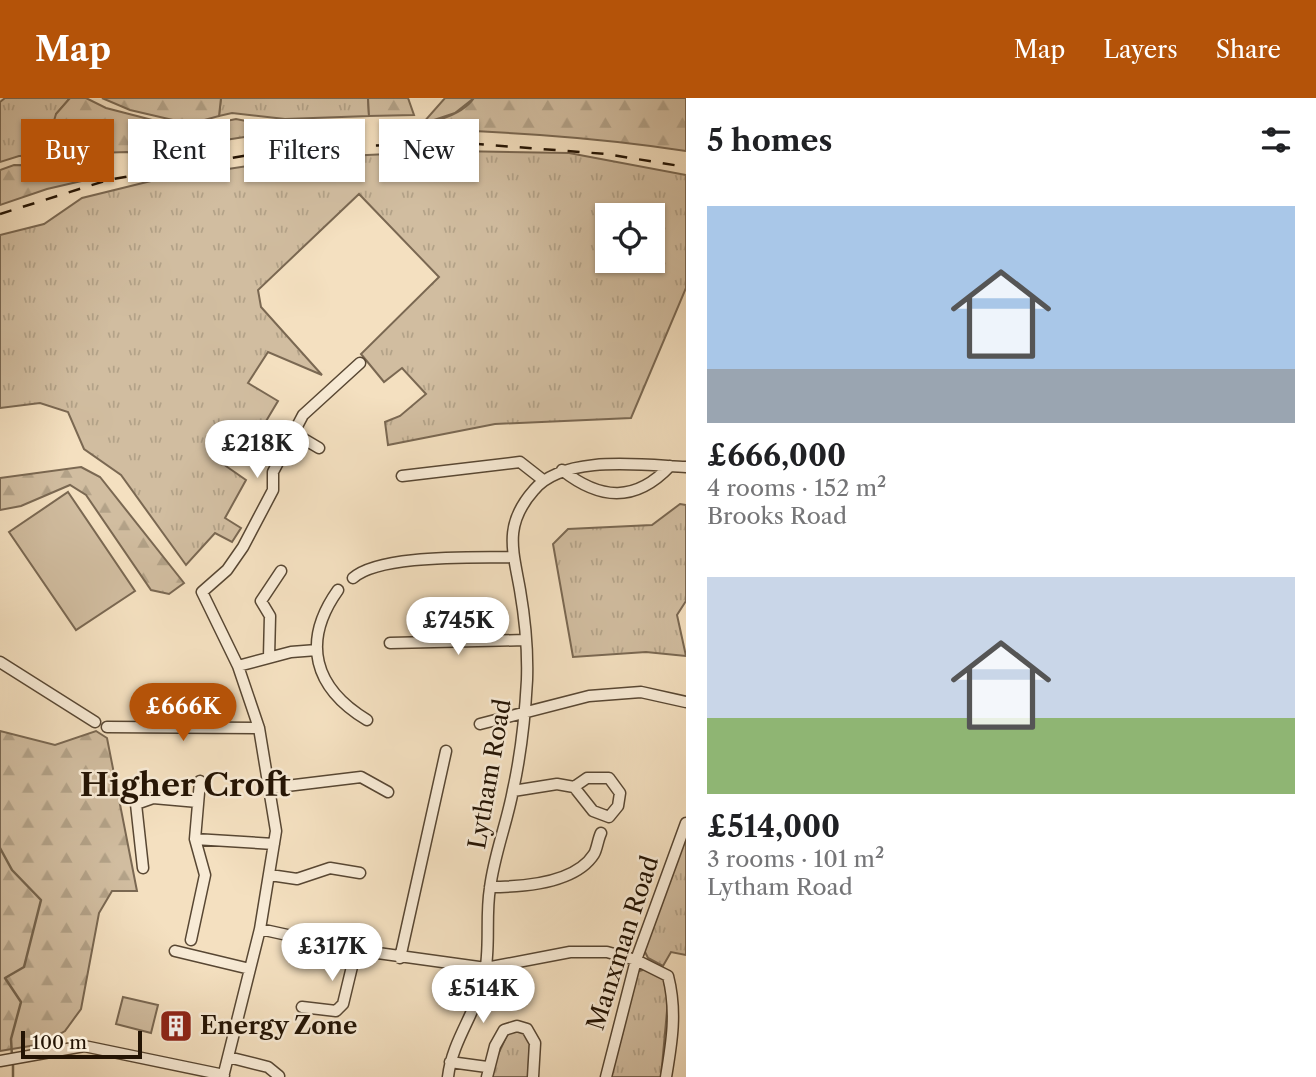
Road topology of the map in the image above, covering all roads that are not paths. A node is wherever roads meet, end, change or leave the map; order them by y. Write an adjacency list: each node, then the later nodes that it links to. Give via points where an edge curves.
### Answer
1 (360, 363): 2 (street, via 303,415)
2 (292, 432): 3 (street); 18 (street, via 273,472 273,490 243,547 227,570 202,590)
3 (319, 448)
4 (670, 466): 5 (street); 6 (street, via 614,464); 6 (street, via 656,482 636,493 595,491)
5 (686, 467)
6 (562, 470): 8 (street)
7 (402, 477): 8 (street, via 520,461)
8 (543, 480): 9 (street, Lytham Road, via 518,514)
9 (512, 557): 11 (street, via 420,559 376,566); 13 (street, Lytham Road)
10 (281, 571): 16 (street, via 261,601 270,616)
11 (353, 578)
12 (338, 590): 15 (street, via 324,610 316,634)
13 (526, 640): 14 (street); 20 (street, Lytham Road)
14 (390, 643)
15 (317, 650): 16 (street); 21 (street, via 328,687 347,708)
16 (269, 657): 18 (street)
17 (0, 662): 22 (street)
18 (238, 666): 25 (street)
19 (686, 702): 20 (street, via 641,692 589,696)
20 (526, 713): 23 (street); 31 (street, Lytham Road)
21 (367, 720)
22 (95, 722)
23 (481, 724)
24 (107, 727): 25 (street)
25 (259, 728): 30 (street)
26 (446, 751): 47 (street)
27 (200, 780): 33 (street)
28 (135, 785): 34 (street)
29 (574, 787): 31 (street, via 557,784)
30 (270, 788): 32 (street, via 361,777); 38 (street)
31 (513, 791): 42 (street, Lytham Road)
32 (388, 792)
33 (198, 802): 34 (street, via 153,798); 37 (street)
34 (136, 804): 39 (street)
35 (686, 823): 48 (street, Manxman Road)
36 (601, 833): 42 (street, via 593,855 572,874 516,887)
37 (195, 839): 38 (street); 44 (street, via 205,875)
38 (274, 844): 41 (street)
39 (143, 868)
40 (360, 873): 41 (street, via 330,868 298,879)
41 (270, 875): 43 (street)
42 (490, 887): 49 (street, Lytham Road)
43 (260, 929): 45 (street); 50 (street)
44 (191, 940)
45 (356, 950): 47 (street); 51 (street, via 343,1004 336,1011)
46 (174, 951): 50 (street)
47 (400, 958): 49 (street)
48 (636, 960): 49 (street, via 607,952 570,952); 60 (street, Manxman Road); 61 (street, via 668,976 673,1035)
49 (486, 968): 54 (street, Lytham Road, via 480,996)
50 (250, 969): 52 (street)
51 (302, 1007)
52 (228, 1057): 56 (street); 57 (street, via 268,1067)
53 (0, 1061): 56 (street, via 84,1046)
54 (450, 1062): 55 (street); 58 (street, Lytham Road)
55 (487, 1072): 59 (street, via 504,1030 517,1026 527,1029 535,1043)
56 (223, 1076)
57 (279, 1076)
58 (448, 1077)
59 (533, 1077)
60 (606, 1077)
61 (666, 1077)

